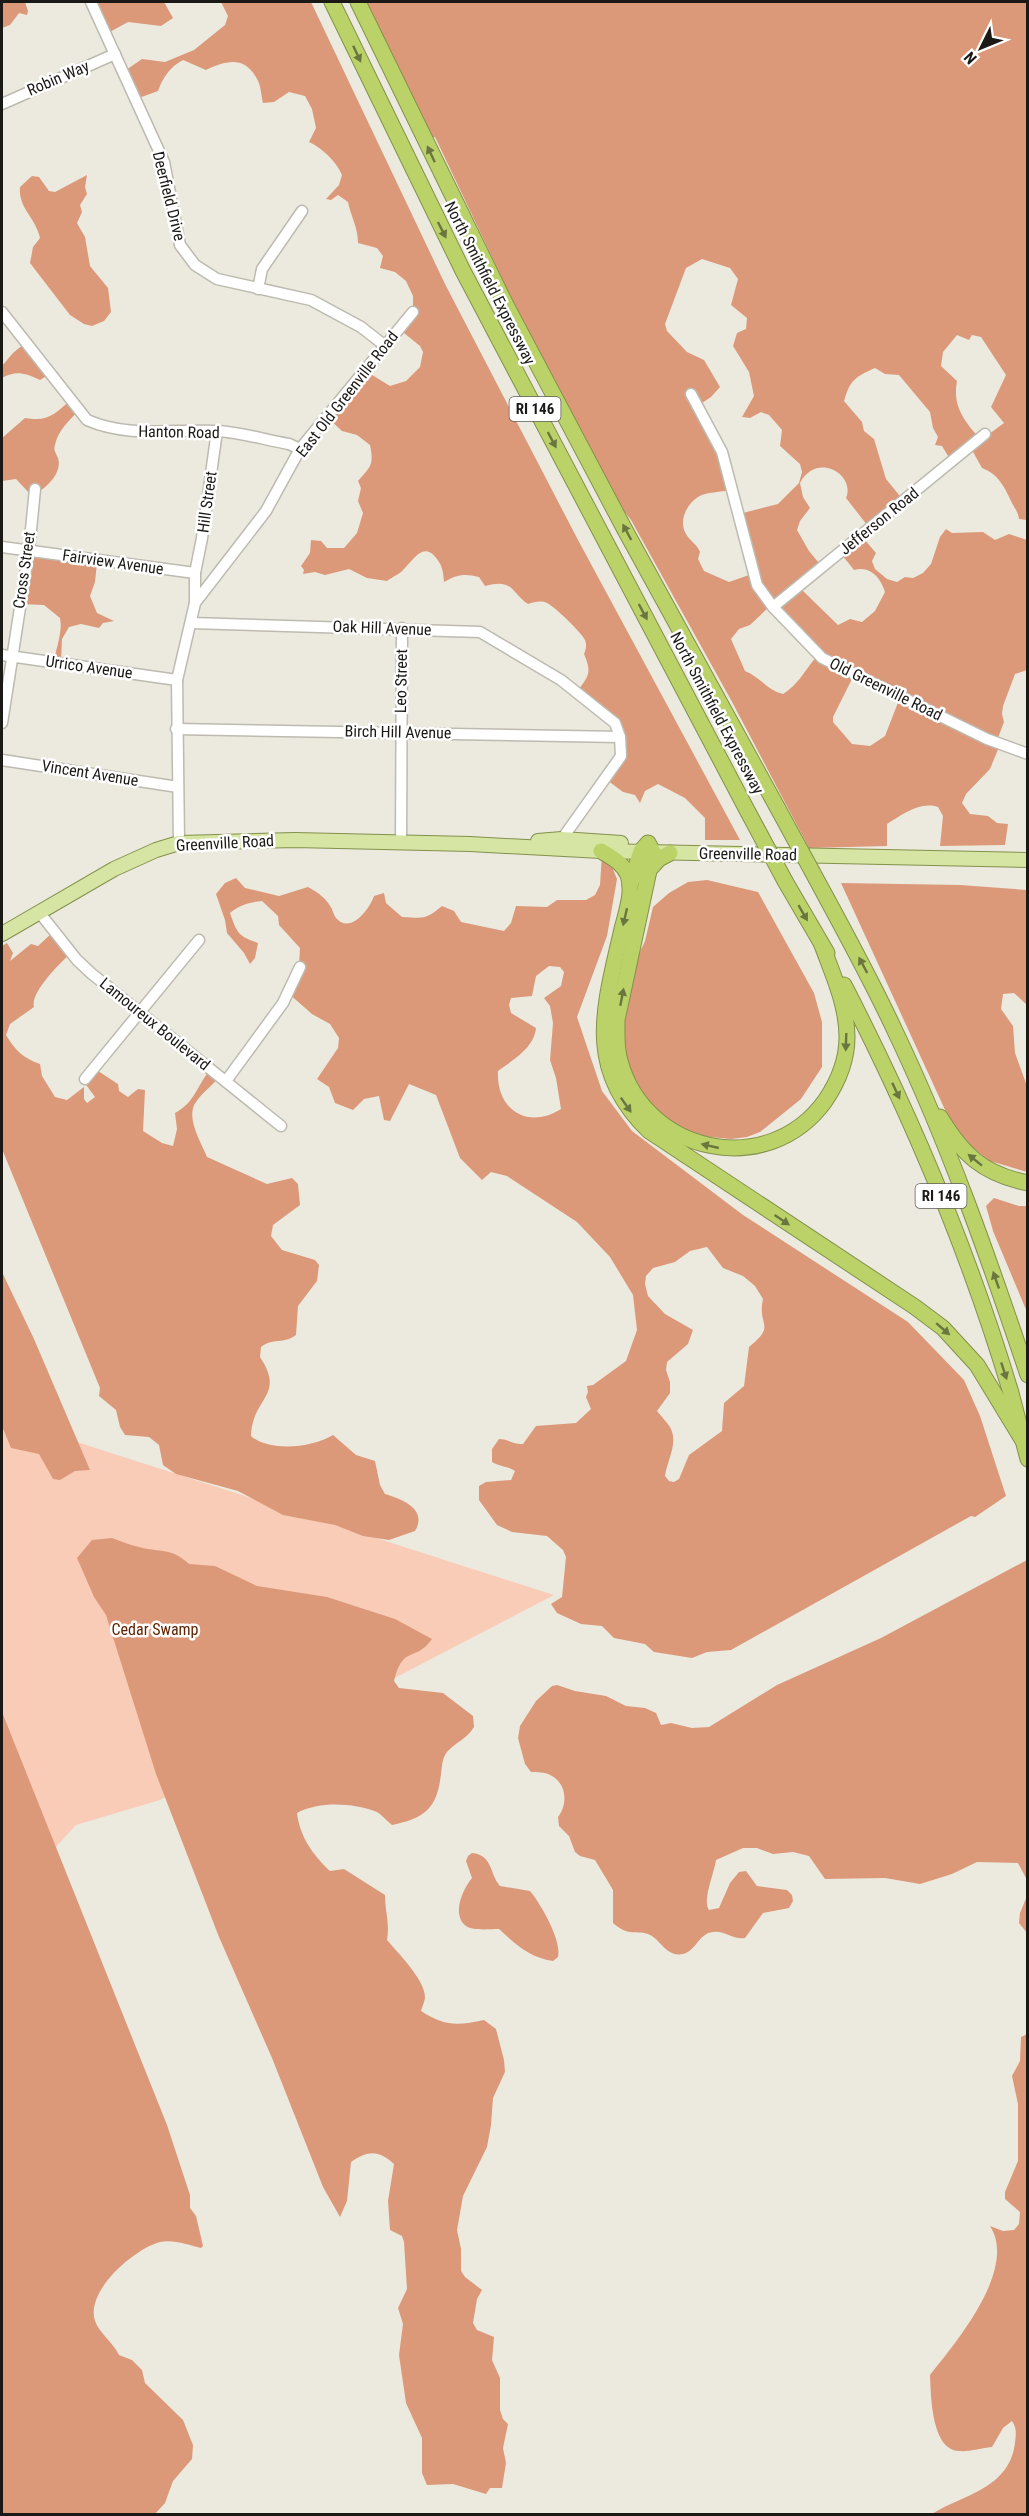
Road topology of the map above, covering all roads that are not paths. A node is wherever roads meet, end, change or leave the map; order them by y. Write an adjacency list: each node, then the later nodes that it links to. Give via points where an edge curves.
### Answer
1 (91, 2): 4 (street, Deerfield Drive)
2 (332, 2): 46 (highway, North Smithfield Expressway / RI 146, one-way to 46, bridge, via 463,271)
3 (358, 2): 49 (highway, North Smithfield Expressway / RI 146, one-way to 3, bridge, via 874,987 510,313)
4 (115, 54): 5 (street, Robin Way); 7 (street, Deerfield Drive, via 164,162 180,244 195,265 217,279)
5 (2, 104)
6 (302, 211): 7 (street, via 262,269)
7 (258, 289): 10 (street, Deerfield Drive, via 311,300 361,327)
8 (2, 312): 12 (street, Hanton Road, via 87,420 148,433)
9 (413, 312): 10 (street, East Old Greenville Road)
10 (384, 345): 14 (street, East Old Greenville Road)
11 (691, 394): 20 (street, Old Greenville Road, via 722,452 758,585)
12 (218, 431): 14 (street, Hanton Road); 18 (street, Hill Street)
13 (985, 434): 20 (street, Jefferson Road)
14 (300, 449): 19 (street, East Old Greenville Road, via 266,510)
15 (35, 489): 17 (street, Cross Street)
16 (2, 547): 17 (street, Fairview Avenue)
17 (28, 550): 18 (street, Fairview Avenue); 23 (street, Cross Street)
18 (195, 573): 19 (street)
19 (195, 603): 21 (street, East Old Greenville Road)
20 (773, 607): 29 (street, Old Greenville Road, via 822,658 987,739)
21 (191, 623): 22 (street, Oak Hill Avenue); 24 (street, East Old Greenville Road)
22 (402, 628): 27 (street, Leo Street); 28 (street, Oak Hill Avenue, via 480,632 561,680 608,715)
23 (7, 656): 24 (street, Urrico Avenue); 25 (street, Cross Street)
24 (177, 680): 26 (street, East Old Greenville Road)
25 (2, 723)
26 (176, 729): 27 (street, Birch Hill Avenue); 31 (street, East Old Greenville Road)
27 (400, 731): 28 (street, Birch Hill Avenue); 33 (street, Leo Street)
28 (620, 737): 32 (street, via 622,751 617,763)
29 (1028, 754)
30 (2, 760): 31 (street, Vincent Avenue)
31 (178, 787): 34 (street, East Old Greenville Road)
32 (562, 839): 35 (main road, Greenville Road); 36 (main road, Greenville Road)
33 (401, 842): 34 (main road, Greenville Road); 35 (main road, Greenville Road)
34 (179, 843): 43 (main road, Greenville Road, via 114,869)
35 (470, 844): 37 (main road, Greenville Road)
36 (647, 849): 37 (main road, Greenville Road); 38 (main road, Greenville Road); 39 (main road, Greenville Road); 41 (highway); 42 (highway)
37 (601, 851): 42 (highway, via 623,868)
38 (1028, 852)
39 (670, 853): 40 (main road, Greenville Road); 41 (highway)
40 (1028, 860)
41 (648, 871): 46 (highway, one-way to 41, via 846,1024 845,1055 833,1089 811,1118 772,1141 752,1147 721,1148 688,1139 662,1125 638,1100 623,1071 616,1042 617,1020)
42 (630, 885): 55 (highway, one-way to 55, via 604,1034 608,1069 627,1107 649,1131 943,1328 977,1365)
43 (39, 912): 44 (main road, Greenville Road); 48 (street, Lamoureux Boulevard, via 76,960)
44 (2, 934)
45 (199, 940): 48 (street)
46 (822, 945): 55 (highway, North Smithfield Expressway / RI 146, one-way to 55, via 869,1033 944,1203 987,1321)
47 (300, 967): 51 (street, via 283,1003)
48 (140, 1013): 50 (street); 51 (street, Lamoureux Boulevard)
49 (914, 1074): 53 (highway, one-way to 49, via 1000,1175 970,1157 950,1133); 54 (highway, North Smithfield Expressway / RI 146, one-way to 49, via 982,1239)
50 (85, 1079)
51 (226, 1081): 52 (street, Lamoureux Boulevard)
52 (281, 1126)
53 (1028, 1183)
54 (1028, 1376)
55 (1022, 1439): 56 (highway, North Smithfield Expressway / RI 146)
56 (1028, 1459)

